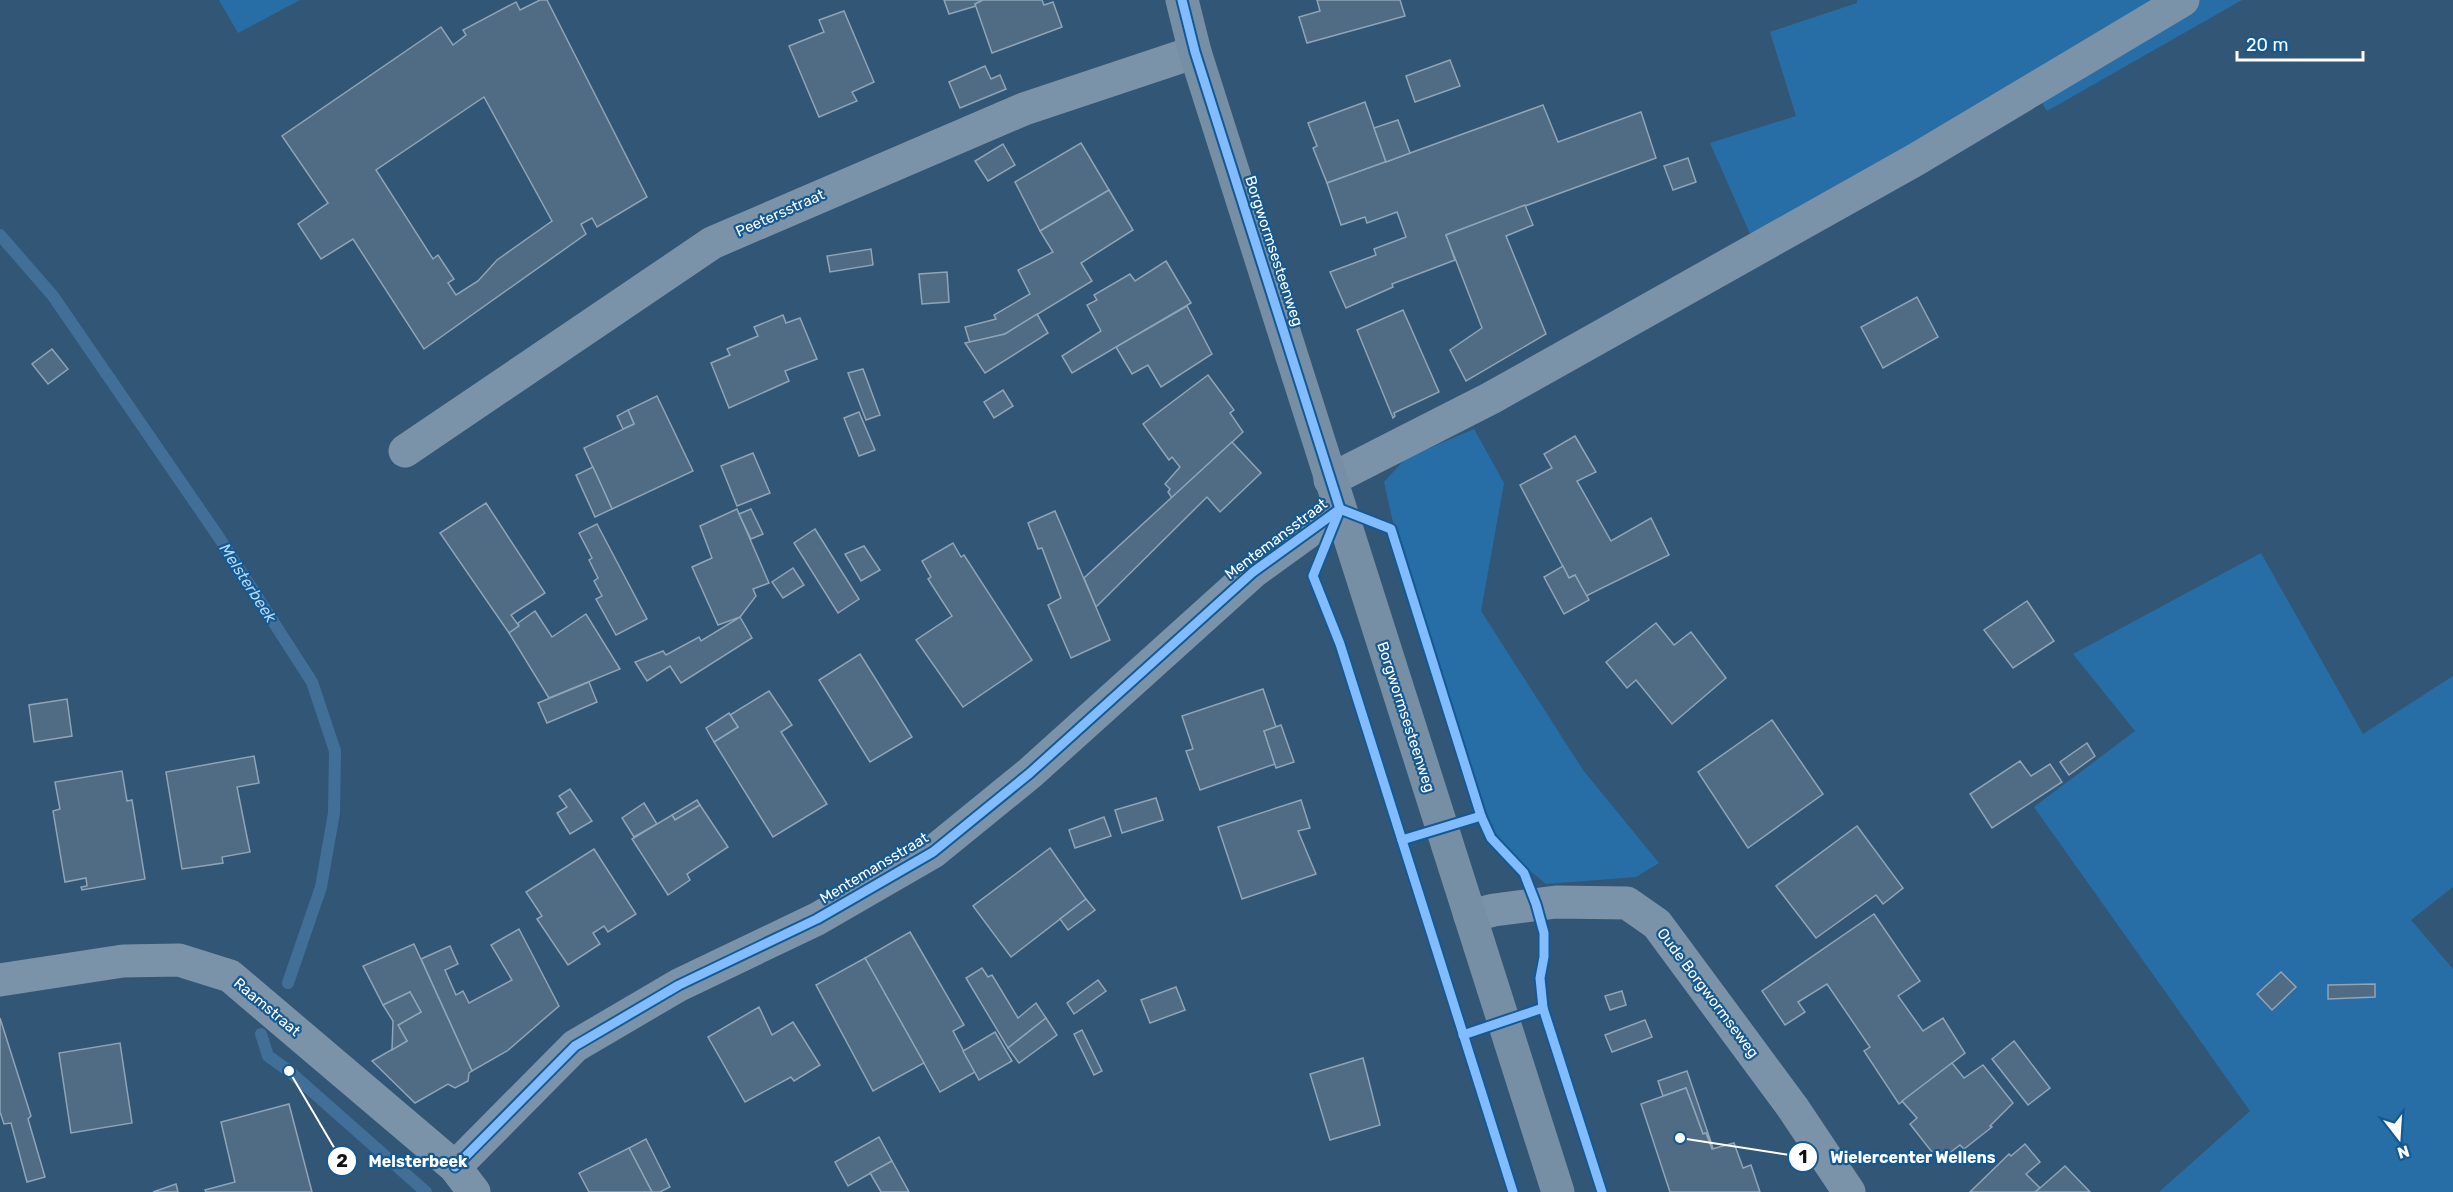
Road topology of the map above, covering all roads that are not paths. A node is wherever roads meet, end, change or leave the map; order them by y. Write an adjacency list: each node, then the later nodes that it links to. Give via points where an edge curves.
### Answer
1 (1182, 0): 3 (main road, Borgwormsesteenweg)
2 (2183, 0): 5 (street, Mentemansstraat, via 1884,177 1491,398)
3 (1195, 52): 4 (street, Peetersstraat, via 1024,109 712,243); 5 (main road, Borgwormsesteenweg)
4 (405, 451)
5 (1335, 495): 6 (main road, Borgwormsesteenweg); 8 (street, Mentemansstraat, via 1030,772 933,852 817,919 679,985 576,1046)
6 (1470, 916): 9 (main road, Borgwormsesteenweg); 10 (street, Oude Borgwormseweg, via 1556,902 1627,903 1657,924 1794,1107)
7 (0, 980): 8 (street, Raamstraat, via 123,961 179,960 230,975)
8 (464, 1180)
9 (1558, 1192)
10 (1849, 1192)

